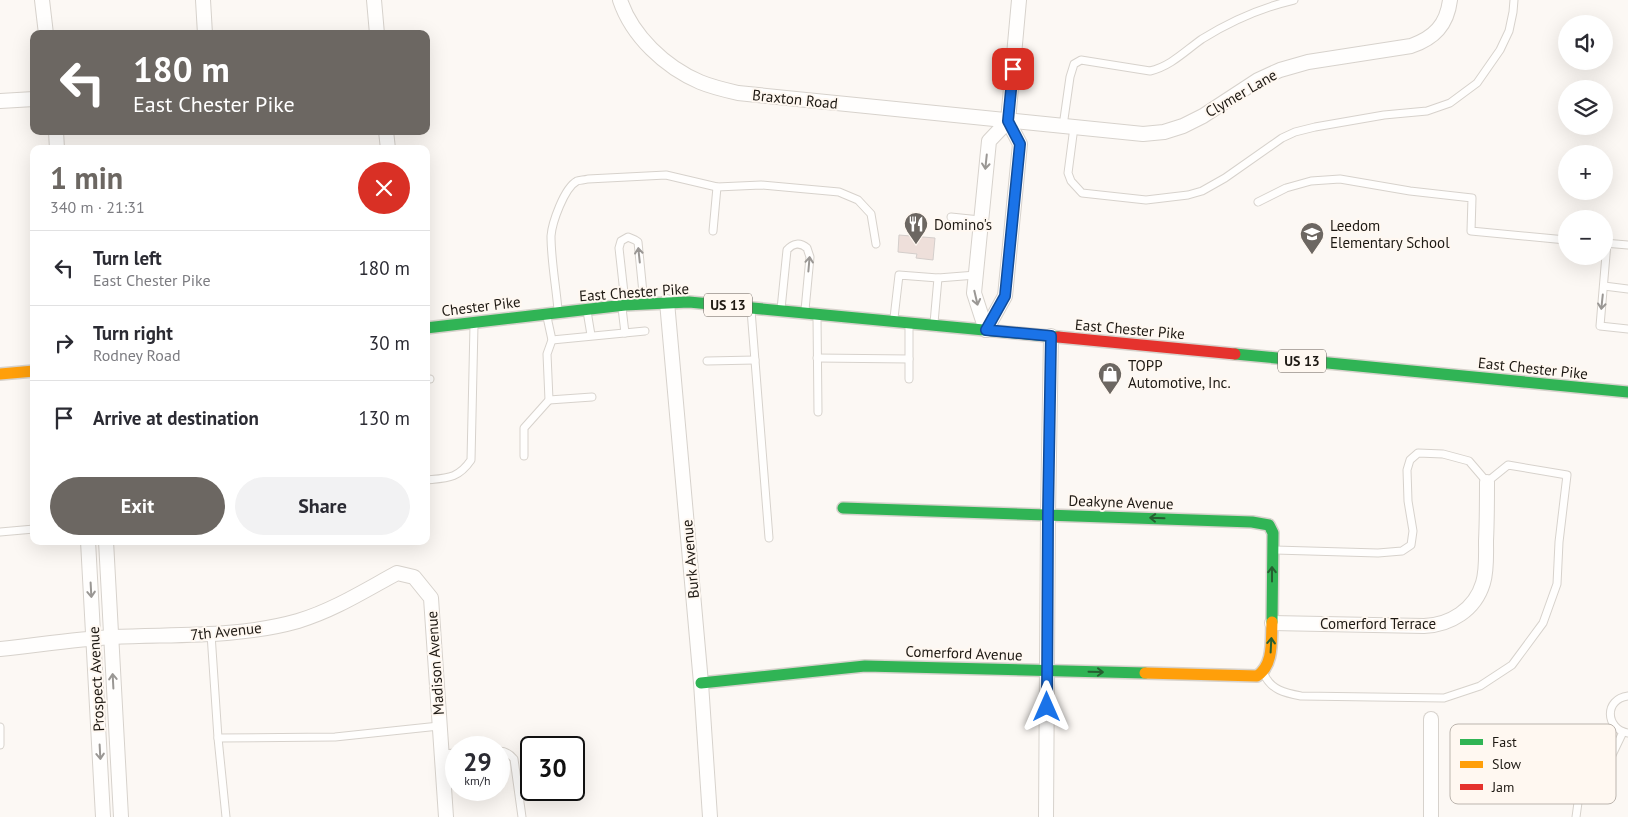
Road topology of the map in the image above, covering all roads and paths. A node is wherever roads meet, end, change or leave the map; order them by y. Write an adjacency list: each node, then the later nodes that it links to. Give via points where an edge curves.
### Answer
1 (42, 0): 9 (street)
2 (203, 0): 10 (street)
3 (374, 0): 11 (street)
4 (620, 0): 14 (street, Braxton Road, via 630,22 659,56 683,74 717,88 738,93)
5 (1019, 0): 14 (street)
6 (1294, 0): 15 (lane, via 1244,15 1161,68 1150,71 1081,60 1074,64 1070,77)
7 (1450, 0): 15 (street, Clymer Lane, via 1443,23 1424,41 1280,70 1183,126 1143,134)
8 (1514, 0): 15 (lane, via 1514,12 1500,50 1477,83 1450,103 1427,110 1295,132 1202,192 1146,200 1082,193 1068,173)
9 (46, 30)
10 (205, 30)
11 (376, 30)
12 (30, 99): 13 (street)
13 (0, 101)
14 (1008, 121): 15 (street, Clymer Lane); 19 (street, one-way to 19, via 988,141); 46 (street, via 1020,144 1005,296)
15 (1069, 127)
16 (716, 187): 20 (lane); 22 (lane, via 761,185 849,195 871,214); 36 (lane, via 666,174 576,181 558,210 551,234)
17 (1258, 202): 21 (lane, via 1286,188 1311,181 1340,179 1472,198 1471,231)
18 (950, 217): 19 (lane)
19 (980, 220): 26 (street)
20 (713, 231)
21 (1558, 239)
22 (876, 244)
23 (1613, 244): 24 (lane)
24 (1628, 245)
25 (1605, 265): 28 (lane)
26 (976, 275): 27 (lane); 46 (street, one-way to 46, via 974,293)
27 (938, 278): 40 (lane, via 899,275); 43 (lane)
28 (1604, 286): 29 (lane); 45 (lane, one-way to 45, via 1600,326)
29 (1628, 289)
30 (667, 302): 31 (main road, East Chester Pike / US 13); 33 (main road, East Chester Pike / US 13); 82 (street, Burk Avenue)
31 (644, 303): 32 (main road, East Chester Pike / US 13); 32 (lane, one-way to 32, via 638,242 628,237 621,241 619,248)
32 (624, 305): 34 (main road, East Chester Pike / US 13); 48 (lane)
33 (751, 308): 35 (main road, East Chester Pike / US 13); 54 (lane)
34 (587, 309): 36 (main road, East Chester Pike / US 13); 49 (lane)
35 (781, 310): 37 (main road, East Chester Pike / US 13); 37 (lane, one-way to 35, via 810,257 808,248 799,243 787,250)
36 (559, 312): 39 (main road, East Chester Pike / US 13)
37 (805, 313): 38 (main road, East Chester Pike / US 13)
38 (817, 314): 40 (main road, East Chester Pike / US 13); 52 (lane)
39 (542, 315): 41 (main road, Chester Pike / US 13); 51 (lane)
40 (894, 321): 42 (main road, East Chester Pike / US 13)
41 (474, 322): 44 (main road, Chester Pike / US 13); 64 (lane, via 471,460 453,477)
42 (909, 323): 43 (main road, East Chester Pike / US 13); 53 (lane)
43 (934, 325): 46 (main road, East Chester Pike / US 13)
44 (430, 328)
45 (1628, 329)
46 (986, 330): 50 (main road, East Chester Pike / US 13)
47 (646, 331): 48 (lane)
48 (625, 333): 49 (lane)
49 (591, 336): 51 (lane)
50 (1051, 336): 59 (main road, East Chester Pike / US 13); 67 (street)
51 (552, 340): 61 (lane, via 548,354)
52 (817, 358): 53 (lane); 62 (lane)
53 (909, 359): 58 (lane)
54 (755, 360): 55 (lane); 70 (lane)
55 (707, 362)
56 (30, 371): 57 (main road)
57 (0, 374)
58 (909, 379)
59 (1628, 392)
60 (592, 397): 61 (lane)
61 (549, 400): 63 (lane, via 524,428)
62 (818, 412)
63 (524, 456)
64 (430, 480)
65 (1487, 482): 73 (lane, via 1469,461 1443,454 1418,453 1410,460 1407,470 1413,531 1411,545 1402,551); 75 (street, Comerford Terrace, via 1483,583 1471,604 1454,619 1424,626); 81 (lane, via 1508,465 1567,475 1557,584 1543,623 1512,665 1480,686 1444,698 1285,693 1268,683)
66 (843, 508): 67 (main road, Deakyne Avenue)
67 (1048, 515): 73 (main road, Deakyne Avenue, one-way to 67, via 1273,533 1269,525 1262,522); 80 (street)
68 (30, 529): 69 (lane)
69 (0, 532)
70 (769, 538)
71 (88, 545): 78 (street, Prospect Avenue, one-way to 78)
72 (106, 545): 77 (street, Prospect Avenue)
73 (1272, 550): 75 (main road, Deakyne Avenue, one-way to 73)
74 (431, 598): 76 (street, 7th Avenue, via 414,577 397,573 339,606 297,621); 86 (street, Madison Avenue)
75 (1272, 622): 81 (main road, one-way to 75, via 1270,658)
76 (210, 634): 77 (street, 7th Avenue); 89 (lane)
77 (111, 637): 78 (street, 7th Avenue); 97 (street, Prospect Avenue, one-way to 77)
78 (93, 639): 79 (street, 7th Avenue); 96 (street, Prospect Avenue, one-way to 96)
79 (0, 649)
80 (1048, 671): 81 (main road, Comerford Avenue, one-way to 81, via 1257,676); 82 (main road, Comerford Avenue, via 865,666); 102 (street)
81 (1263, 672)
82 (701, 683): 101 (street, Burk Avenue)
83 (1628, 696): 85 (lane, via 1612,706)
84 (1431, 719): 103 (street)
85 (1613, 724)
86 (439, 726): 89 (lane, via 335,737); 92 (street, Madison Avenue)
87 (0, 728): 90 (lane)
88 (1625, 732): 91 (lane)
89 (218, 738): 98 (lane)
90 (0, 745)
91 (1616, 748)
92 (441, 754): 93 (lane); 99 (street, Madison Avenue)
93 (445, 754)
94 (510, 754): 100 (lane, via 514,760)
95 (1578, 804): 104 (lane)
96 (103, 817)
97 (121, 817)
98 (226, 817)
99 (446, 817)
100 (522, 817)
101 (710, 817)
102 (1046, 817)
103 (1431, 817)
104 (1576, 817)

